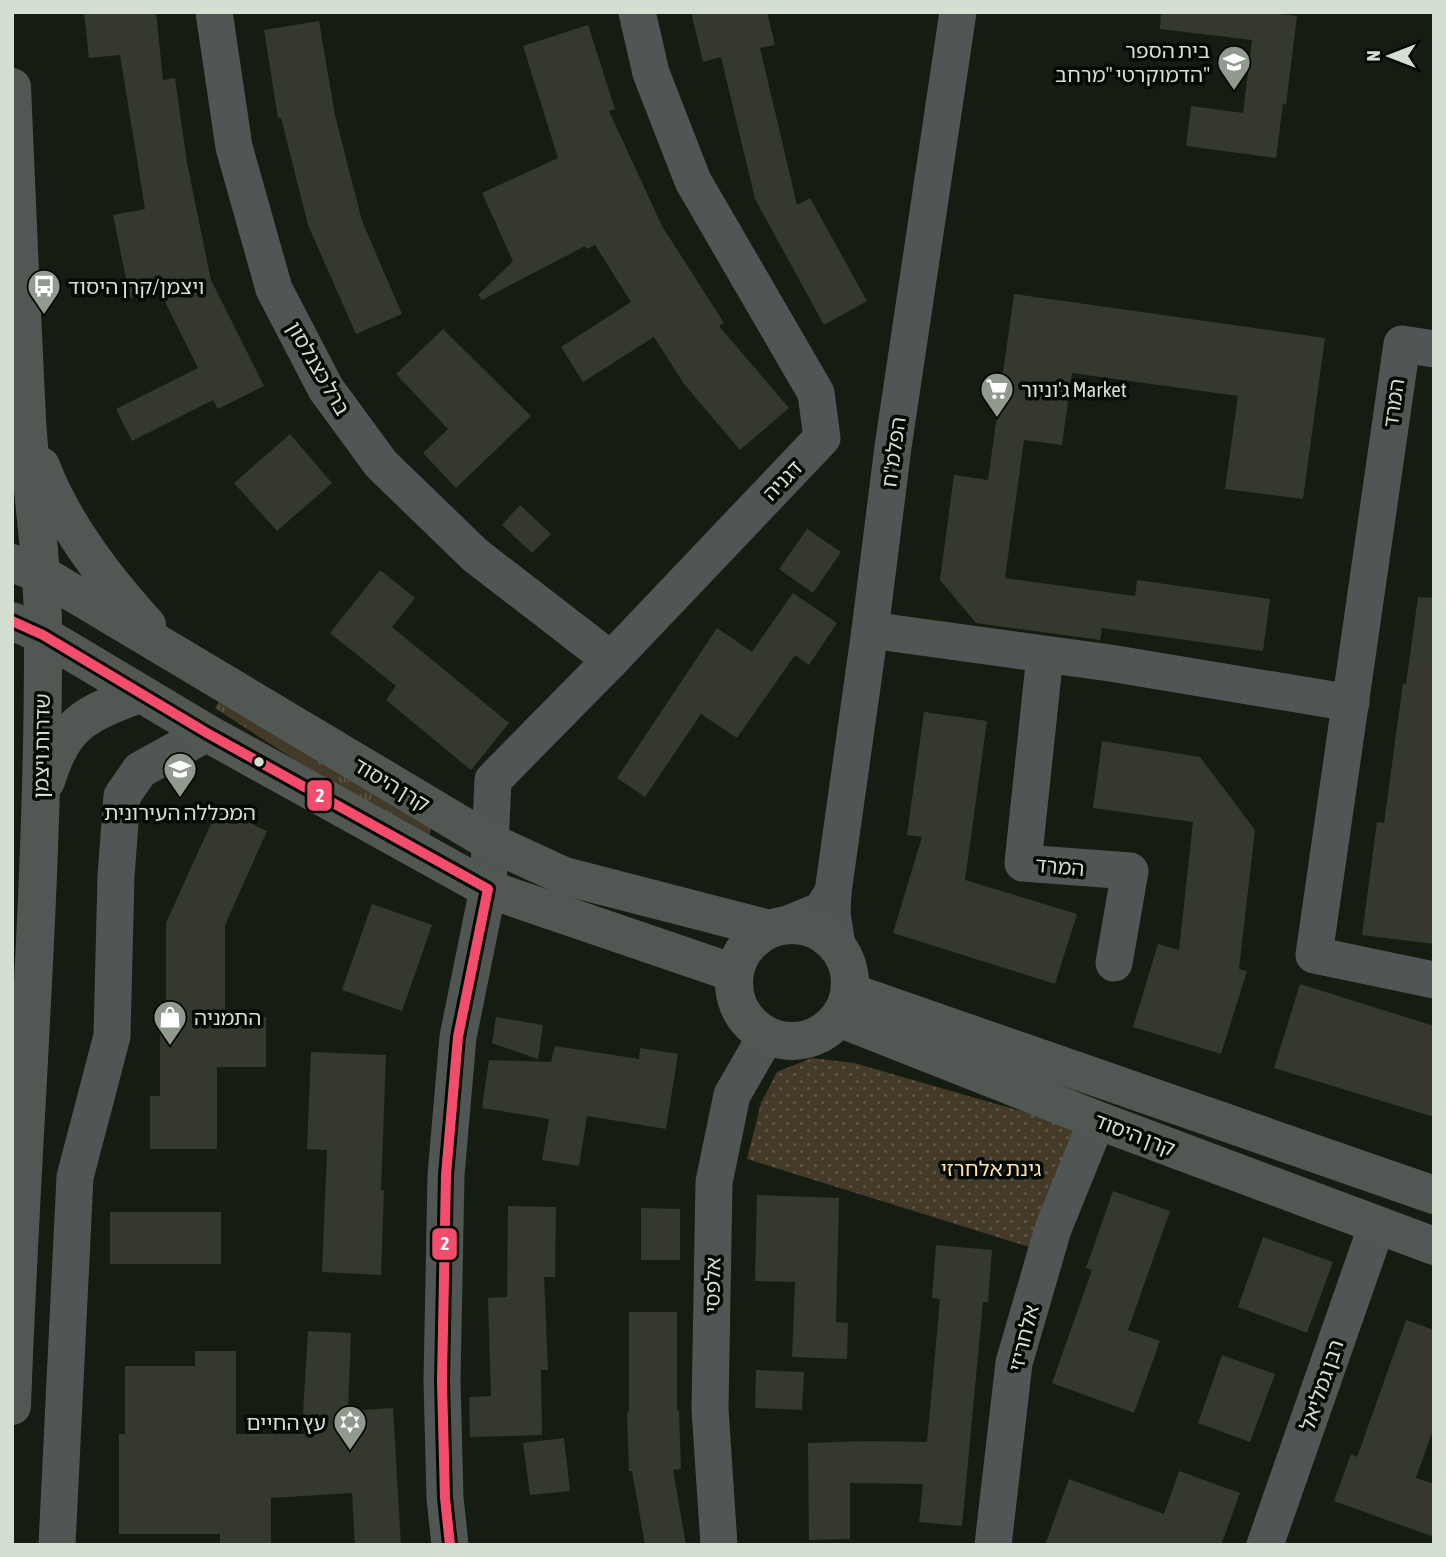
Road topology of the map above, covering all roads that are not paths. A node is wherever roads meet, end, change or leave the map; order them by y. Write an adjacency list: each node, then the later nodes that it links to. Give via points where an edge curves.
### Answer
1 (214, 12): 12 (street, ברל כצנלסון, via 234,147 274,289 326,389 381,464 475,555)
2 (637, 12): 12 (street, דגניה, via 651,73 693,181 816,393 822,438)
3 (958, 12): 9 (street, הפלמ"ח)
4 (12, 87): 6 (street, שדרות ויצמן)
5 (1434, 349): 14 (street, המרד, via 1402,344)
6 (27, 422): 7 (street, שדרות ויצמן); 10 (street, via 46,479 72,526 112,584)
7 (27, 569): 8 (street, שדרות ויצמן); 10 (street, קרן היסוד)
8 (28, 628): 13 (street, קרן היסוד); 16 (street, שדרות ויצמן)
9 (870, 630): 11 (street); 19 (street, הפלמ"ח)
10 (169, 650): 17 (street, קרן היסוד)
11 (1045, 655): 14 (street); 22 (street, המרד, via 1023,863 1130,871)
12 (611, 660): 17 (street, דגניה, via 493,780)
13 (140, 694): 15 (street, קרן היסוד); 16 (street, via 103,708 74,727 53,760)
14 (1350, 703): 24 (street, המרד, via 1314,955)
15 (207, 733): 18 (street, קרן היסוד); 33 (street, via 140,770 122,796 112,1036 75,1177)
16 (40, 814): 28 (street, שדרות ויצמן)
17 (490, 842): 18 (street, דגניה); 20 (street, קרן היסוד, via 564,876)
18 (488, 889): 23 (street, קרן היסוד); 34 (street, דגניה, via 458,1037 446,1175 442,1381)
19 (833, 892): 20 (street, via 822,910); 21 (street, הפלמ"ח)
20 (779, 927): 21 (street, via 806,926); 23 (street, via 753,940)
21 (837, 945): 25 (street, via 850,975)
22 (1114, 963)
23 (734, 973): 26 (street, via 740,1010)
24 (1434, 980)
25 (844, 1005): 26 (street, via 828,1030 813,1037 782,1041); 29 (street, קרן היסוד); 30 (street, קרן היסוד, via 1097,1120)
26 (766, 1036): 35 (street, אלפסי, via 732,1095 714,1182 710,1409)
27 (1089, 1140): 36 (street, אלחריזי, via 1054,1229 1014,1363)
28 (17, 1176): 32 (street, שדרות ויצמן)
29 (1434, 1195)
30 (1377, 1225): 31 (street, קרן היסוד); 37 (street, רבן גמליאל)
31 (1434, 1246)
32 (12, 1406)
33 (57, 1545)
34 (450, 1545)
35 (719, 1545)
36 (993, 1545)
37 (1265, 1545)

